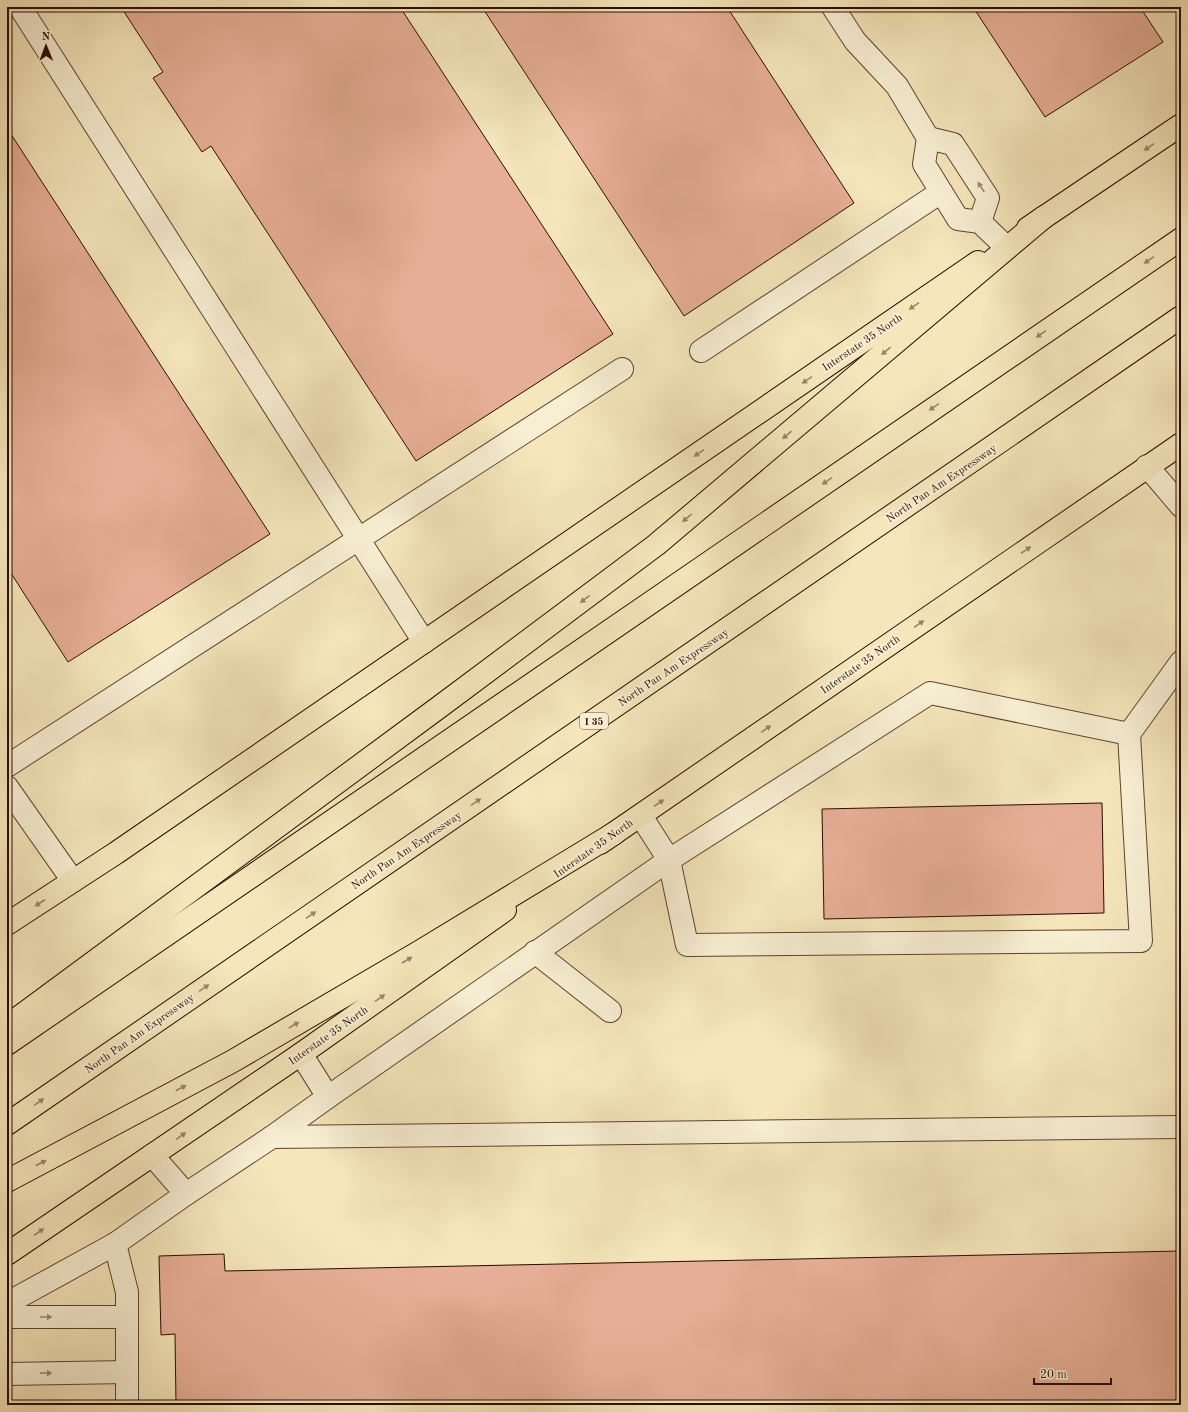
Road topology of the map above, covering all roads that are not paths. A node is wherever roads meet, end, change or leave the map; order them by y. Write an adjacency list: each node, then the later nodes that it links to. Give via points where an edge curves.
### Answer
1 (20, 7): 16 (street)
2 (833, 7): 4 (street, via 855,41 897,86)
3 (1181, 125): 6 (main road, Interstate 35 North, one-way to 6)
4 (928, 138): 5 (street, via 924,164); 7 (street, one-way to 4, via 988,198 953,144)
5 (941, 192): 7 (street, via 958,219); 11 (street)
6 (1044, 217): 9 (main road, Interstate 35 North); 29 (main road, one-way to 29, via 656,545)
7 (980, 222): 9 (street)
8 (1181, 239): 30 (main road, one-way to 30)
9 (1004, 245): 17 (main road, Interstate 35 North, one-way to 17)
10 (1181, 317): 33 (main road, North Pan Am Expressway / I 35, one-way to 10)
11 (701, 351)
12 (622, 369): 16 (street)
13 (1181, 444): 14 (main road, Interstate 35 North)
14 (1147, 466): 15 (street); 22 (main road, Interstate 35 North, one-way to 14)
15 (1181, 506)
16 (358, 539): 17 (street); 20 (street)
17 (424, 642): 25 (main road, Interstate 35 North)
18 (1181, 662): 19 (street)
19 (1129, 734): 24 (street, via 930,693); 24 (street, via 1141,941 687,945)
20 (7, 766)
21 (7, 787): 25 (street)
22 (641, 816): 23 (main road, Interstate 35 North); 24 (street)
23 (615, 833): 31 (main road, Interstate 35 North, one-way to 23); 37 (main road, one-way to 23, via 232,1061)
24 (669, 860): 27 (street)
25 (73, 881): 26 (main road, Interstate 35 North, one-way to 26)
26 (7, 924)
27 (535, 952): 28 (street); 32 (street)
28 (610, 1011)
29 (7, 1026)
30 (7, 1044)
31 (301, 1054): 32 (street); 36 (main road, Interstate 35 North, one-way to 31)
32 (328, 1097): 35 (street)
33 (7, 1124)
34 (1181, 1127): 35 (street)
35 (272, 1138): 38 (street)
36 (152, 1155): 38 (street); 40 (main road, Interstate 35 North, one-way to 36)
37 (7, 1181)
38 (186, 1194): 39 (street)
39 (115, 1244): 41 (street, via 13,1300); 42 (street, via 127,1292)
40 (7, 1254)
41 (7, 1308)
42 (127, 1316): 43 (street, one-way to 42); 44 (street)
43 (7, 1317)
44 (127, 1372): 45 (street, one-way to 44); 46 (street)
45 (7, 1374)
46 (127, 1405)

